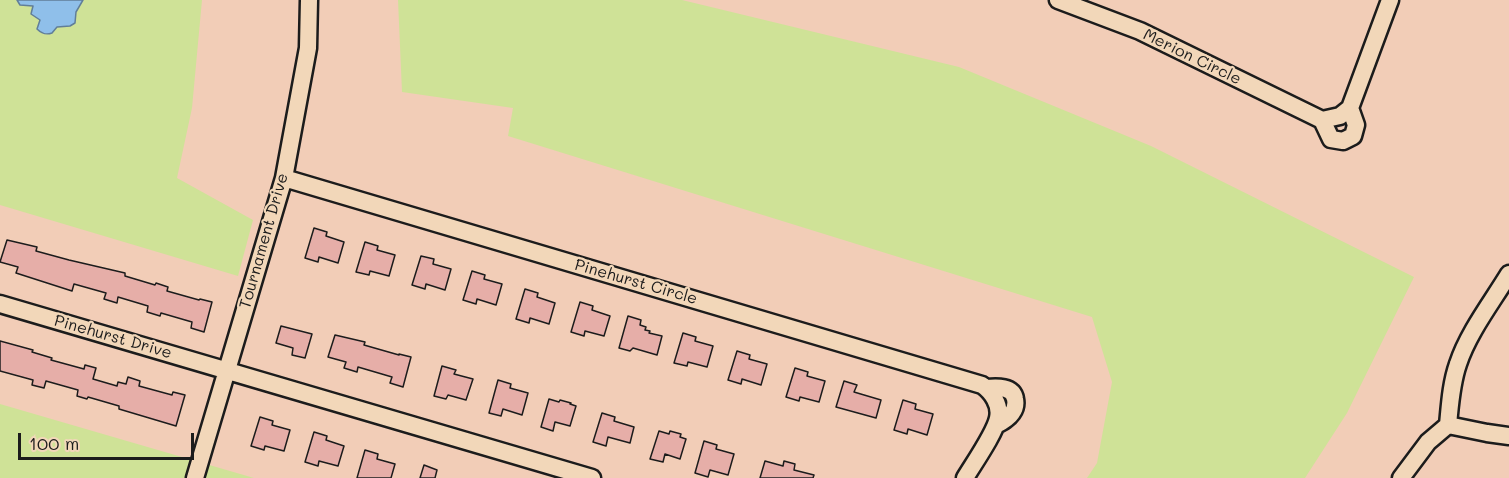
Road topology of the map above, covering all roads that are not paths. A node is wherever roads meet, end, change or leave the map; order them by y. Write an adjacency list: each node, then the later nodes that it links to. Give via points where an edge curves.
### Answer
1 (309, 0): 6 (street, Tournament Drive, via 308,48)
2 (1058, 0): 5 (street, Merion Circle, via 1140,31)
3 (1390, 0): 4 (street, Merion Circle)
4 (1350, 108): 5 (street, via 1340,116); 5 (street, Merion Circle, via 1356,125 1353,136 1343,141 1331,139)
5 (1322, 120)
6 (284, 178): 9 (street, Tournament Drive); 14 (street, Pinehurst Circle, via 976,382 993,396 999,412 996,425)
7 (1509, 274): 10 (street, via 1457,364)
8 (0, 304): 9 (street, Pinehurst Drive)
9 (226, 370): 12 (street, Tournament Drive); 13 (street)
10 (1448, 425): 11 (street); 15 (street, via 1428,442)
11 (1509, 436)
12 (195, 478)
13 (592, 478)
14 (965, 478)
15 (1401, 478)

